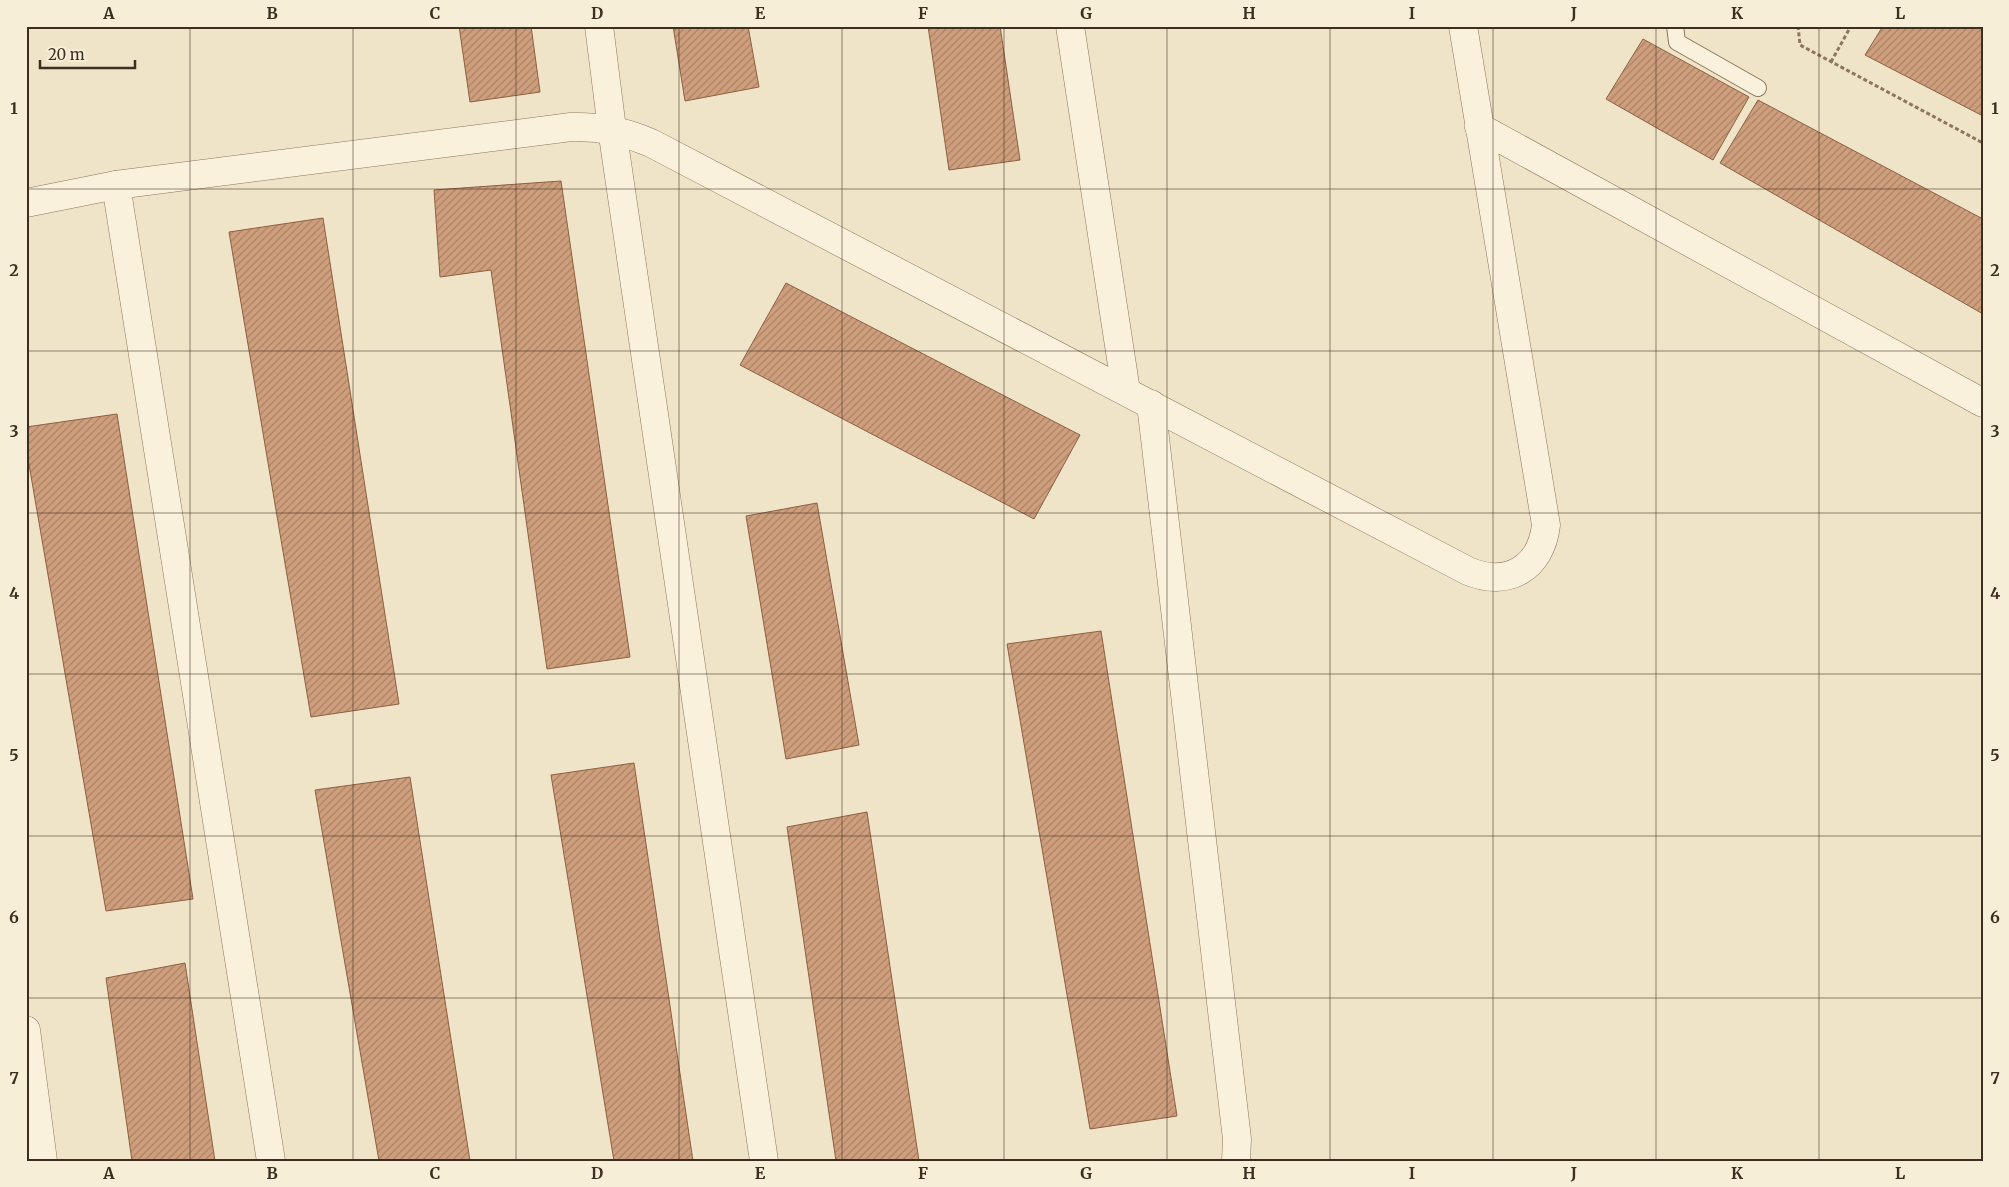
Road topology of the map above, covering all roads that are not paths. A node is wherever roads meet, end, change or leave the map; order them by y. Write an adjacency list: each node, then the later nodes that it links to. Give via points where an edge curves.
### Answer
1 (598, 26): 7 (street)
2 (1070, 26): 10 (street)
3 (1463, 26): 6 (street)
4 (1675, 26): 5 (lane, via 1676,42)
5 (1758, 88)
6 (1479, 127): 11 (street); 12 (street, via 1546,525 1542,545 1531,562 1508,576 1480,576)
7 (612, 129): 8 (street, via 571,127); 10 (street, via 651,143); 16 (street)
8 (116, 185): 9 (street); 15 (street)
9 (26, 203)
10 (1126, 391): 12 (street)
11 (1983, 402)
12 (1151, 404): 17 (street, via 1237,1139)
13 (26, 1030): 14 (street)
14 (43, 1161)
15 (271, 1161)
16 (764, 1161)
17 (1236, 1161)

